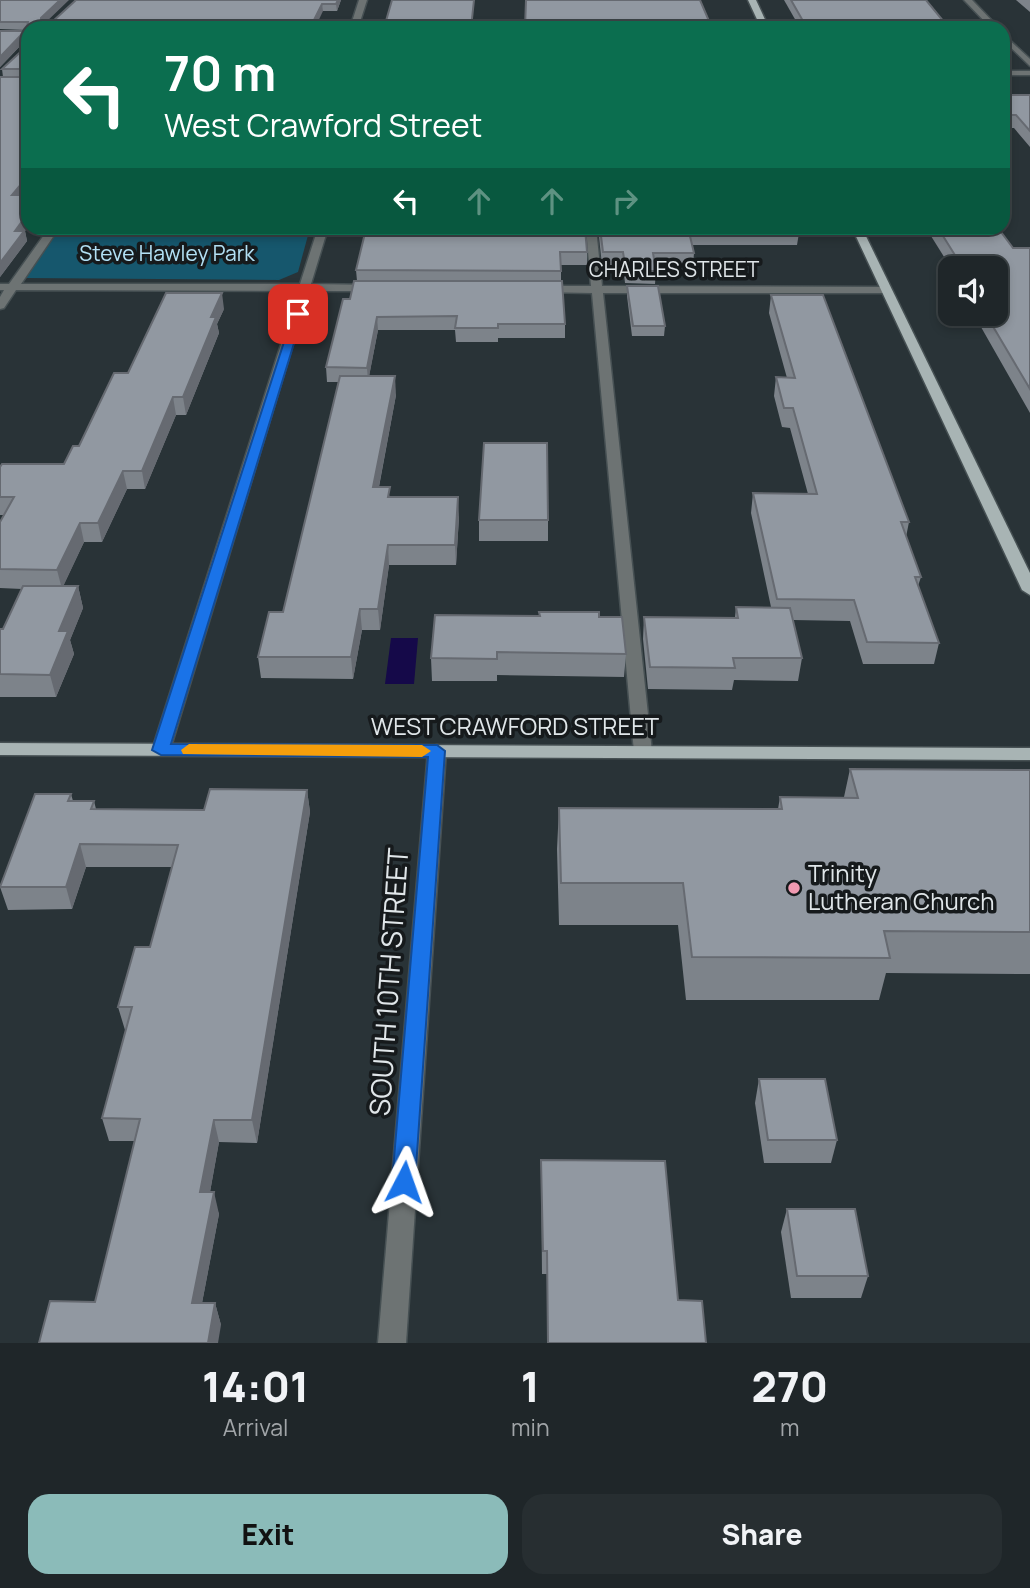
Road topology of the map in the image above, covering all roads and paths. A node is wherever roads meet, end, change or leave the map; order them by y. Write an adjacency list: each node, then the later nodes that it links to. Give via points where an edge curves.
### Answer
1 (363, 0): 4 (street)
2 (751, 0): 5 (main road)
3 (968, 0): 6 (street)
4 (356, 21)
5 (762, 21)
6 (988, 21)
7 (1010, 43): 8 (street)
8 (1030, 64)
9 (1010, 73): 10 (street)
10 (1030, 73)
11 (48, 235): 15 (street)
12 (321, 235): 16 (street)
13 (592, 235): 19 (street)
14 (859, 235): 20 (main road)
15 (6, 287): 16 (street); 21 (street)
16 (306, 288): 17 (street); 24 (street)
17 (389, 288)
18 (527, 289): 19 (street, CHARLES STREET)
19 (597, 289): 20 (street, CHARLES STREET); 26 (street)
20 (885, 290): 22 (main road)
21 (0, 305)
22 (1030, 590)
23 (0, 749): 24 (main road, WEST CRAWFORD STREET)
24 (161, 750): 25 (main road, WEST CRAWFORD STREET)
25 (437, 751): 26 (main road, WEST CRAWFORD STREET); 28 (street, SOUTH 10TH STREET)
26 (643, 752): 27 (main road, WEST CRAWFORD STREET)
27 (1030, 754)
28 (391, 1343)

